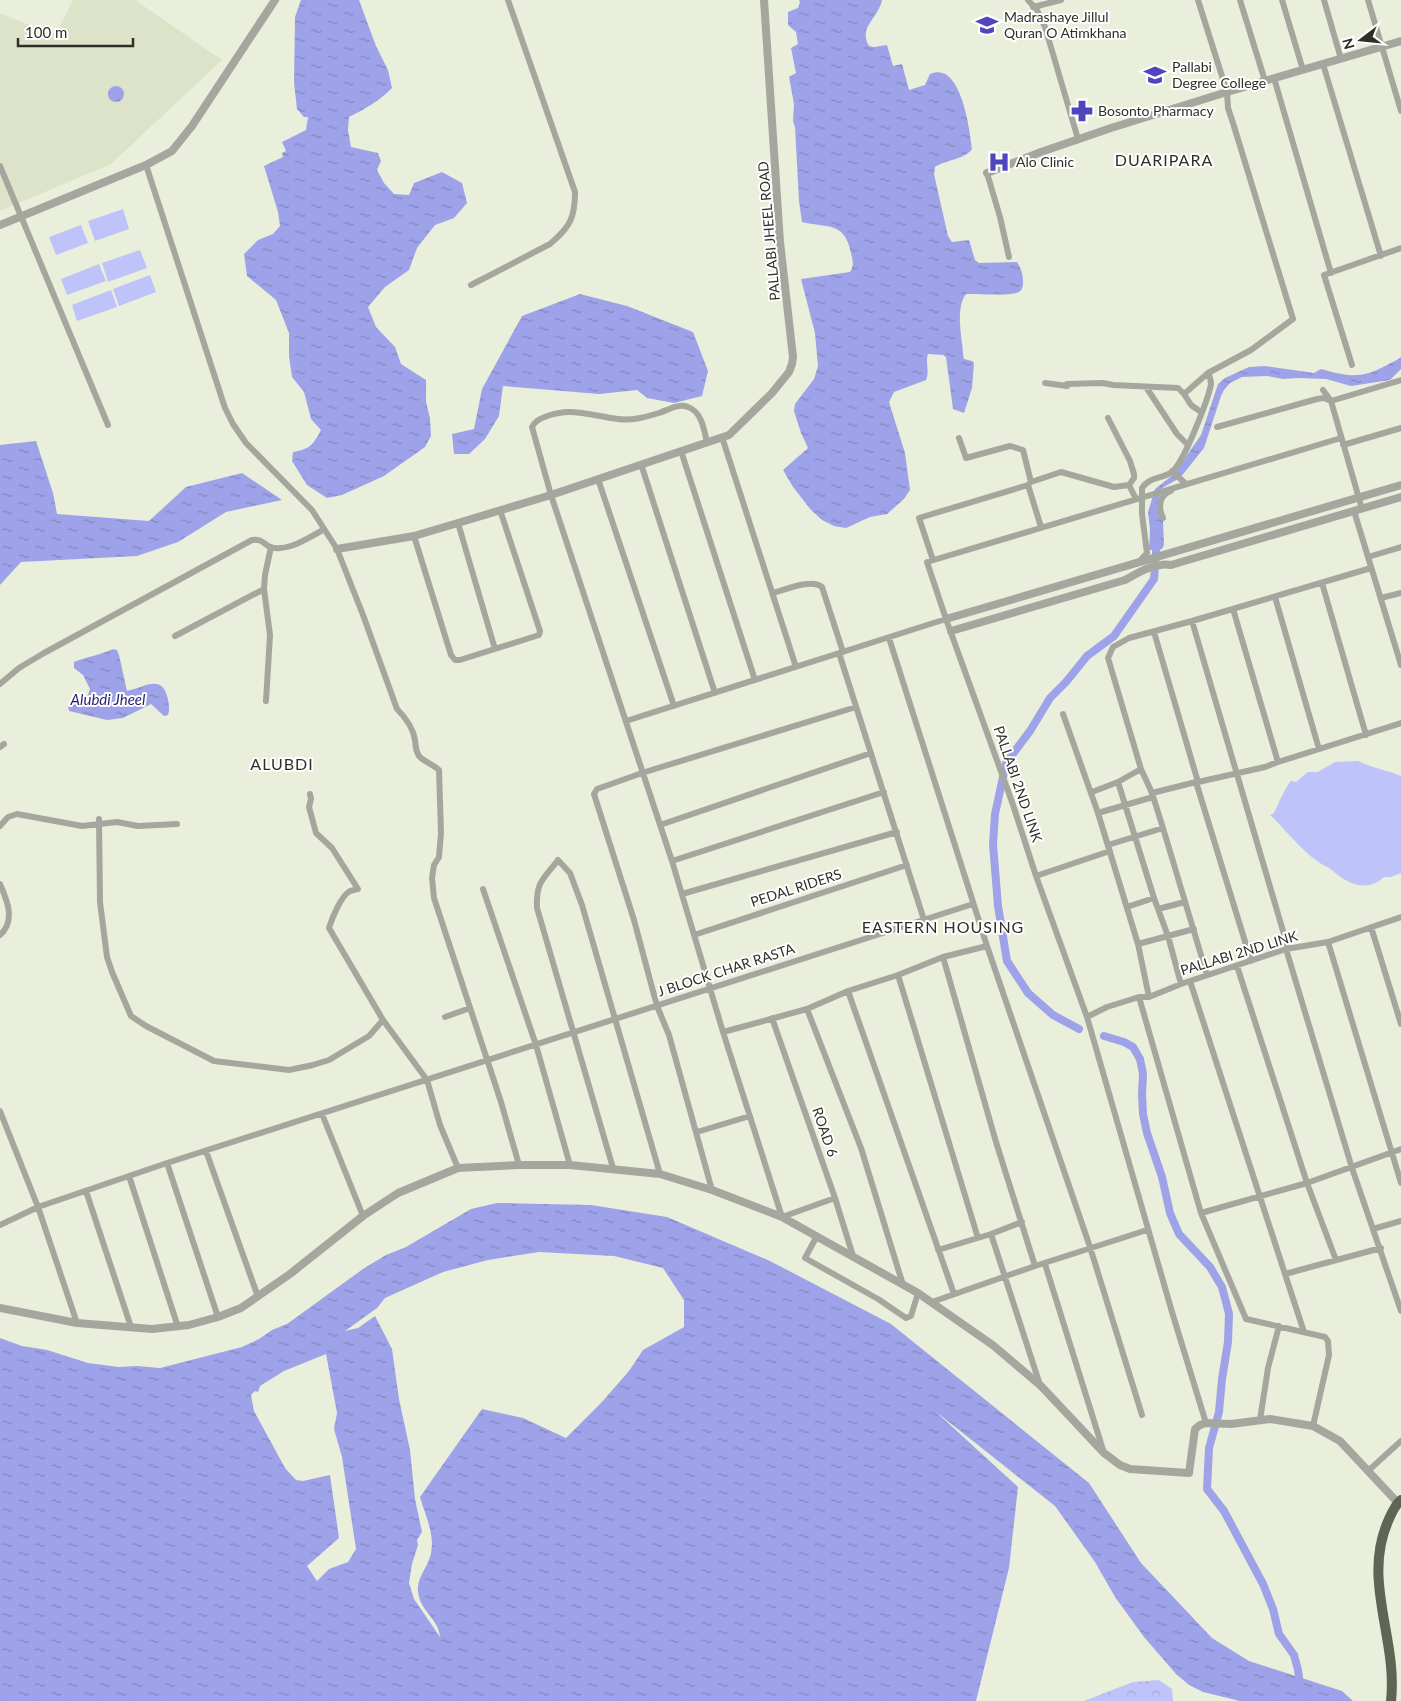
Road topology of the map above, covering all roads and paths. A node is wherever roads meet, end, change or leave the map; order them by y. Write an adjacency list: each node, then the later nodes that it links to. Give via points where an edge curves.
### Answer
1 (275, 0): 22 (street, via 181,141 172,151)
2 (508, 0): 31 (street, via 575,192 575,208 571,223 550,244)
3 (764, 0): 45 (street, PALLABI JHEEL ROAD, via 780,242 792,364 772,393)
4 (1028, 0): 11 (street)
5 (1061, 0): 11 (street)
6 (1198, 0): 19 (street)
7 (1240, 0): 18 (street)
8 (1282, 0): 16 (street)
9 (1324, 0): 14 (street)
10 (1368, 0): 13 (street)
11 (1033, 7): 21 (street, via 1045,27)
12 (1401, 41): 13 (street)
13 (1383, 47): 14 (street); 20 (street)
14 (1341, 59): 15 (street)
15 (1323, 64): 16 (street); 28 (street)
16 (1303, 70): 17 (street)
17 (1274, 78): 18 (street); 30 (street)
18 (1265, 81): 19 (street)
19 (1226, 92): 21 (street); 33 (street, via 1228,108 1293,319 1251,350)
20 (1401, 111)
21 (1078, 139): 24 (street)
22 (146, 165): 25 (street); 68 (street, via 225,408 246,443 312,510)
23 (0, 166): 25 (street)
24 (987, 174): 29 (street)
25 (21, 216): 26 (street); 42 (street)
26 (0, 225)
27 (1401, 248): 28 (street)
28 (1381, 256): 30 (street)
29 (1009, 258)
30 (1331, 273): 32 (street, via 1324,275)
31 (471, 286)
32 (1352, 365)
33 (1208, 373): 38 (street); 40 (street, via 1211,383)
34 (1401, 380): 39 (street)
35 (1044, 383): 36 (street)
36 (1146, 387): 38 (street, via 1178,388); 49 (street)
37 (1323, 390): 39 (street)
38 (1184, 394): 40 (street)
39 (1330, 401): 43 (street, via 1317,399); 47 (street)
40 (1201, 412): 49 (street)
41 (1108, 418): 57 (street, via 1134,474)
42 (108, 425)
43 (1217, 427)
44 (1401, 428): 50 (street)
45 (726, 436): 48 (street); 81 (street)
46 (959, 438): 55 (street, via 966,458 1010,446 1022,450)
47 (1341, 438): 50 (street); 56 (street)
48 (707, 442): 51 (street); 59 (street, via 699,415 686,406 627,420 568,412 541,418 534,421 532,432)
49 (1188, 445): 53 (street)
50 (1343, 445): 62 (street)
51 (681, 451): 52 (street); 97 (street)
52 (641, 464): 54 (street); 99 (street)
53 (1173, 471): 56 (street); 61 (street, via 1148,482 1142,488)
54 (598, 479): 59 (street); 101 (street)
55 (1029, 483): 57 (street, via 1061,472 1114,488); 67 (street); 75 (street, via 919,518)
56 (1182, 484): 61 (street); 65 (street, via 1166,493 1161,500)
57 (1129, 485): 61 (street)
58 (1401, 485): 62 (street)
59 (551, 495): 63 (street); 104 (street)
60 (1401, 497): 64 (street)
61 (1140, 498): 67 (street); 76 (street, via 1147,554)
62 (1359, 498): 64 (street); 74 (street)
63 (500, 510): 66 (street); 93 (street, via 540,631 536,637)
64 (1358, 510): 73 (street); 74 (street, via 1171,566)
65 (1163, 518)
66 (458, 523): 69 (street); 93 (street)
67 (1041, 528): 75 (street)
68 (323, 530): 70 (street, via 284,548); 72 (street)
69 (414, 536): 72 (street); 93 (street, via 451,655 460,660)
70 (271, 547): 79 (street); 98 (street, via 252,540 44,653)
71 (1401, 547): 73 (street)
72 (336, 549): 163 (street, via 397,709 408,720 420,758 438,770 442,833 432,878 434,898)
73 (1368, 557): 77 (street)
74 (1164, 559): 76 (street)
75 (933, 560): 85 (street, PALLABI 2ND LINK, via 928,562)
76 (1141, 566): 85 (street); 87 (street, via 1125,580)
77 (1371, 568): 78 (street); 83 (street)
78 (1322, 583): 82 (street); 106 (street)
79 (264, 589): 89 (street); 100 (street, via 270,635)
80 (1401, 592): 83 (street)
81 (773, 593): 94 (street, via 811,583 822,586); 96 (street)
82 (1275, 597): 84 (street); 107 (street)
83 (1381, 598): 92 (street)
84 (1233, 609): 86 (street); 109 (street)
85 (946, 620): 87 (street, PALLABI 2ND LINK); 91 (street)
86 (1192, 622): 88 (street); 112 (street)
87 (951, 631): 131 (street, PALLABI 2ND LINK)
88 (1154, 632): 110 (street, via 1129,638 1113,647 1108,658); 114 (street)
89 (175, 636)
90 (1401, 636): 92 (street)
91 (888, 638): 94 (street); 137 (street)
92 (1393, 639): 95 (street)
93 (495, 649)
94 (841, 653): 96 (street); 102 (street)
95 (1401, 666)
96 (796, 667): 97 (street)
97 (755, 680): 99 (street)
98 (0, 684)
99 (715, 693): 101 (street)
100 (266, 700)
101 (674, 706): 104 (street)
102 (856, 707): 108 (street); 111 (street)
103 (1063, 714): 116 (street)
104 (626, 721): 111 (street)
105 (1401, 723): 106 (street)
106 (1366, 735): 107 (street)
107 (1320, 749): 109 (street)
108 (871, 754): 115 (street); 123 (street)
109 (1278, 762): 112 (street)
110 (1141, 769): 113 (street); 118 (street)
111 (642, 773): 123 (street); 162 (street, via 597,789 594,794)
112 (1236, 774): 114 (street); 150 (street)
113 (1118, 782): 116 (street); 119 (street)
114 (1197, 782): 118 (street); 152 (street)
115 (884, 792): 126 (street); 129 (street)
116 (1092, 792): 120 (street)
117 (310, 794): 169 (street, via 309,807 316,833 332,848 358,889 350,891 341,901 329,928)
118 (1153, 795): 119 (street); 125 (street)
119 (1125, 806): 120 (street); 127 (street)
120 (1098, 812): 128 (street)
121 (99, 821): 122 (street, via 138,826); 124 (street, via 82,826 16,814); 169 (street, via 100,902 107,957 131,1016 214,1061 289,1070 329,1060 369,1036)
122 (177, 824)
123 (660, 825): 129 (street)
124 (0, 826)
125 (1163, 828): 127 (street); 136 (street)
126 (897, 832): 130 (street); 134 (street)
127 (1135, 836): 128 (street); 135 (street)
128 (1109, 848): 131 (street); 138 (street)
129 (672, 861): 134 (street)
130 (907, 865): 141 (street); 145 (street, PEDAL RIDERS)
131 (1036, 876): 166 (street, PALLABI 2ND LINK)
132 (0, 884): 144 (street, via 9,905 9,919)
133 (483, 889): 173 (street)
134 (682, 894): 145 (street)
135 (1154, 898): 138 (street); 139 (street)
136 (1185, 902): 139 (street); 143 (street)
137 (973, 904): 141 (street, J BLOCK CHAR RASTA); 149 (street)
138 (1127, 907): 148 (street)
139 (1158, 909): 146 (street)
140 (1401, 917): 142 (street, PALLABI 2ND LINK)
141 (924, 920): 158 (street, J BLOCK CHAR RASTA)
142 (1371, 927): 147 (street, PALLABI 2ND LINK); 170 (street)
143 (1194, 929): 146 (street); 155 (street)
144 (0, 935)
145 (694, 935): 158 (street)
146 (1168, 936): 148 (street); 157 (street)
147 (1328, 942): 150 (street, PALLABI 2ND LINK); 182 (street)
148 (1138, 944): 161 (street)
149 (987, 946): 151 (street); 209 (street)
150 (1287, 948): 152 (street, PALLABI 2ND LINK); 188 (street)
151 (943, 957): 154 (street); 202 (street)
152 (1251, 961): 153 (street, PALLABI 2ND LINK)
153 (1238, 966): 155 (street, PALLABI 2ND LINK); 191 (street)
154 (898, 975): 159 (street); 208 (street)
155 (1207, 975): 156 (street, PALLABI 2ND LINK)
156 (1190, 981): 157 (street, PALLABI 2ND LINK); 195 (street)
157 (1182, 984): 161 (street, PALLABI 2ND LINK)
158 (711, 988): 162 (street, J BLOCK CHAR RASTA); 172 (street)
159 (848, 991): 164 (street); 211 (street)
160 (1139, 997): 161 (street, PALLABI 2ND LINK); 166 (street, PALLABI 2ND LINK); 198 (street)
161 (1149, 997)
162 (657, 1006): 168 (street, J BLOCK CHAR RASTA); 179 (street, via 669,1035)
163 (470, 1008): 165 (street); 174 (street)
164 (808, 1009): 167 (street); 218 (street, via 861,1148)
165 (445, 1017)
166 (1087, 1017): 205 (street, PALLABI 2ND LINK)
167 (772, 1018): 172 (street); 196 (street, ROAD 6)
168 (617, 1019): 171 (street, J BLOCK CHAR RASTA); 171 (street, via 576,887 570,873 558,860 540,882 537,908); 189 (street)
169 (383, 1020): 175 (street)
170 (1401, 1024)
171 (574, 1032): 173 (street, J BLOCK CHAR RASTA); 187 (street)
172 (723, 1032): 178 (street)
173 (536, 1045): 174 (street, J BLOCK CHAR RASTA); 185 (street)
174 (487, 1061): 175 (street, J BLOCK CHAR RASTA); 184 (street)
175 (427, 1080): 177 (street, J BLOCK CHAR RASTA); 186 (street, via 440,1125)
176 (0, 1111): 197 (street)
177 (322, 1114): 181 (street, J BLOCK CHAR RASTA); 199 (street)
178 (750, 1116): 179 (street); 200 (street)
179 (697, 1132): 193 (street)
180 (1401, 1148): 182 (street)
181 (206, 1151): 183 (street, J BLOCK CHAR RASTA); 221 (street)
182 (1392, 1151): 188 (street); 192 (street)
183 (167, 1163): 190 (street, J BLOCK CHAR RASTA); 225 (street)
184 (519, 1165): 185 (street); 186 (street)
185 (570, 1165): 187 (street)
186 (458, 1168): 199 (street, via 398,1193)
187 (613, 1168): 189 (street)
188 (1352, 1168): 191 (street); 204 (street)
189 (660, 1174): 193 (street)
190 (129, 1176): 194 (street, J BLOCK CHAR RASTA); 229 (street)
191 (1307, 1183): 195 (street); 213 (street)
192 (1401, 1183)
193 (712, 1190): 200 (street)
194 (86, 1191): 197 (street, J BLOCK CHAR RASTA); 228 (street)
195 (1260, 1196): 198 (street); 216 (street)
196 (835, 1198): 200 (street); 212 (street, ROAD 6)
197 (38, 1207): 203 (street, J BLOCK CHAR RASTA); 226 (street)
198 (1201, 1213): 227 (street, via 1246,1319)
199 (362, 1216): 221 (street)
200 (782, 1217): 207 (street)
201 (1401, 1221): 204 (street)
202 (1022, 1222): 206 (street); 215 (street)
203 (0, 1225)
204 (1373, 1229): 210 (street)
205 (1147, 1230): 209 (street); 234 (street, PALLABI 2ND LINK)
206 (991, 1234): 208 (street); 217 (street)
207 (817, 1236): 212 (street); 219 (street, via 805,1258 906,1318 911,1316)
208 (978, 1238): 211 (street)
209 (1090, 1247): 214 (street); 232 (street)
210 (1381, 1248): 213 (street); 224 (street)
211 (938, 1250): 220 (street)
212 (853, 1256): 218 (street)
213 (1336, 1260): 216 (street)
214 (1045, 1264): 215 (street); 237 (street)
215 (1036, 1266): 217 (street)
216 (1285, 1274): 230 (street)
217 (1005, 1276): 220 (street); 231 (street)
218 (904, 1284): 219 (street)
219 (918, 1293): 222 (street)
220 (954, 1294): 222 (street)
221 (258, 1297): 225 (street)
222 (932, 1302): 231 (street, via 994,1346)
223 (0, 1308): 226 (street)
224 (1401, 1311)
225 (218, 1317): 229 (street)
226 (76, 1323): 228 (street)
227 (1279, 1326): 230 (street); 233 (street)
228 (131, 1327): 229 (street)
229 (178, 1327)
230 (1304, 1332): 235 (street, via 1325,1336 1330,1347)
231 (1041, 1386): 237 (street)
232 (1142, 1415)
233 (1260, 1420): 234 (street); 235 (street)
234 (1206, 1423): 237 (street, via 1195,1429 1189,1474 1130,1469)
235 (1313, 1426): 238 (street, via 1340,1442)
236 (1401, 1440): 238 (street)
237 (1104, 1454)
238 (1368, 1471): 239 (street)
239 (1399, 1501): 240 (highway, via 1382,1534 1378,1569 1379,1596 1394,1682)
240 (1392, 1701)

